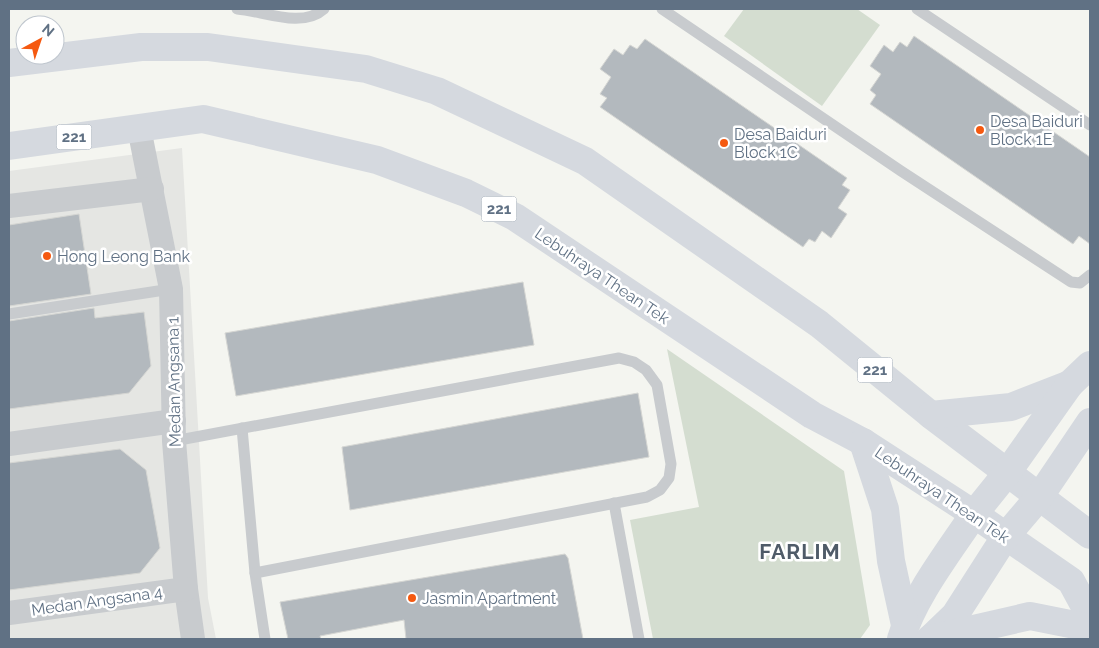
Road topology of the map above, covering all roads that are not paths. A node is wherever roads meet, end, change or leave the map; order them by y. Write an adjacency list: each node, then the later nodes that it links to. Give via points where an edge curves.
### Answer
1 (243, 9): 2 (lane, via 295,18 313,16)
2 (324, 9)
3 (662, 9): 11 (lane, via 1071,282 1080,284)
4 (918, 9): 6 (lane)
5 (9, 63): 16 (main road, 221, via 141,47 208,47 366,69 437,91 585,161 819,324)
6 (1090, 125)
7 (139, 128): 8 (main road, Lebuhraya Thean Tek / 221); 9 (street, Medan Angsana 1); 20 (main road, Lebuhraya Thean Tek / 221, via 203,120 377,160 466,193 515,217 812,415)
8 (9, 146)
9 (152, 189): 10 (street); 12 (street, Medan Angsana 1)
10 (9, 206)
11 (1090, 275)
12 (171, 289): 13 (lane); 19 (street, Medan Angsana 1)
13 (9, 314)
14 (1090, 365): 15 (main road)
15 (1070, 384): 16 (main road, via 1011,407); 22 (main road)
16 (931, 415): 22 (main road, 221)
17 (1090, 422): 23 (main road)
18 (242, 428): 19 (lane); 24 (lane, via 619,358 646,370 657,385 671,464 669,478 660,490 647,497); 28 (lane)
19 (174, 431): 21 (street); 29 (street, Medan Angsana 1)
20 (863, 442): 25 (main road, Lebuhraya Thean Tek / 221); 33 (main road, via 885,509)
21 (9, 444)
22 (1008, 473): 23 (main road, 221); 25 (main road)
23 (1040, 496): 26 (main road); 27 (main road)
24 (614, 504): 28 (lane); 36 (lane)
25 (974, 514): 27 (main road, Lebuhraya Thean Tek / 221); 33 (main road)
26 (1090, 535)
27 (1005, 537): 31 (main road, Lebuhraya Thean Tek, via 1071,581); 37 (main road, via 955,615)
28 (254, 573): 35 (lane)
29 (186, 589): 30 (street, Medan Angsana 4); 34 (street, Medan Angsana 1)
30 (9, 613)
31 (1090, 616)
32 (1090, 628): 37 (main road, via 1030,616)
33 (903, 632)
34 (193, 639)
35 (265, 639)
36 (639, 639)
37 (930, 639)

